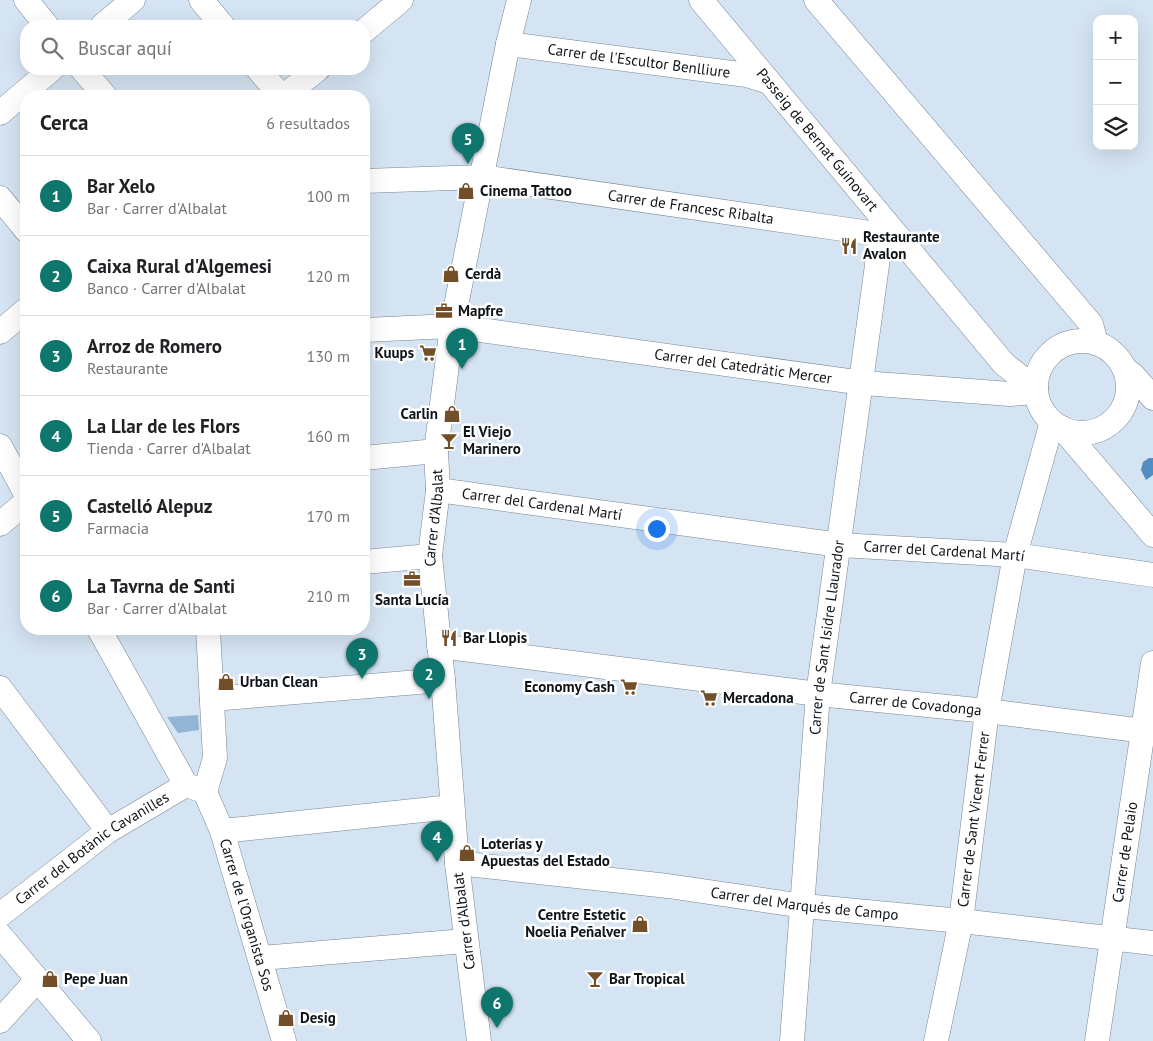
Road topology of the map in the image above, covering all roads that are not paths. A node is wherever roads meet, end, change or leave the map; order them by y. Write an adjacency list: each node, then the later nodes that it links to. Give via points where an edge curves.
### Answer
1 (26, 0): 8 (street)
2 (133, 0): 9 (street)
3 (201, 0): 10 (street)
4 (519, 0): 12 (street, Carrer d'Albalat)
5 (701, 0): 17 (street, Passeig de Bernat Guinovart)
6 (816, 0): 33 (street, via 1091,324)
7 (388, 4): 11 (street)
8 (43, 20)
9 (109, 20)
10 (218, 20)
11 (370, 24)
12 (508, 44): 17 (street, Carrer de l'Escultor Benlliure, via 747,75); 24 (street, Carrer d'Albalat)
13 (45, 75): 18 (street)
14 (87, 75): 19 (street)
15 (263, 75): 20 (street)
16 (310, 75): 21 (street)
17 (769, 82): 28 (street, Passeig de Bernat Guinovart)
18 (27, 90)
19 (100, 90)
20 (277, 90)
21 (290, 90)
22 (20, 96): 23 (street)
23 (0, 113)
24 (482, 177): 25 (street, Carrer de Francesc Ribalta); 28 (street, Carrer de Francesc Ribalta); 30 (street, Carrer d'Albalat)
25 (370, 181)
26 (0, 198): 27 (street)
27 (20, 223)
28 (890, 237): 35 (street, Carrer de Sant Isidre Llaurador); 36 (street, Passeig de Bernat Guinovart, via 1004,364)
29 (20, 315): 32 (street)
30 (452, 326): 31 (street, Carrer del Catedràtic Mercer); 35 (street, Carrer del Catedràtic Mercer); 40 (street, Carrer d'Albalat)
31 (370, 330)
32 (0, 332)
33 (1096, 343): 34 (street, via 1112,352); 36 (street, via 1074,341 1054,350 1040,367)
34 (1124, 368): 37 (street); 38 (street, via 1127,396 1112,421 1093,431 1072,432)
35 (863, 383): 36 (street, Carrer del Catedràtic Mercer, via 1010,394); 47 (street, Carrer de Sant Isidre Llaurador)
36 (1036, 391): 38 (street, via 1044,414)
37 (1153, 398)
38 (1057, 425): 46 (street); 48 (street, Carrer de Sant Vicent Ferrer)
39 (0, 446): 42 (street)
40 (436, 451): 41 (street); 43 (street, Carrer d'Albalat)
41 (370, 457)
42 (20, 483)
43 (438, 490): 47 (street, Carrer del Cardenal Martí); 49 (street, Carrer d'Albalat)
44 (20, 507): 45 (street)
45 (0, 524)
46 (1153, 535)
47 (840, 544): 48 (street, Carrer del Cardenal Martí); 58 (street, Carrer de Sant Isidre Llaurador)
48 (1015, 555): 51 (street, Carrer del Cardenal Martí); 60 (street, Carrer de Sant Vicent Ferrer)
49 (430, 556): 50 (street); 54 (street, Carrer d'Albalat)
50 (370, 561)
51 (1153, 575)
52 (103, 635): 62 (street, Carrer de l'Organista Sos, via 140,703)
53 (208, 635): 59 (street)
54 (439, 646): 56 (street, Carrer d'Albalat); 58 (street, Carrer de Covadonga)
55 (1153, 663): 61 (street, Carrer de Pelaio)
56 (443, 680): 59 (street); 63 (street, Carrer d'Albalat)
57 (0, 688): 64 (street)
58 (818, 694): 60 (street, Carrer de Covadonga); 67 (street, Carrer de Sant Isidre Llaurador)
59 (212, 700): 62 (street, via 215,758)
60 (987, 711): 61 (street, Carrer de Covadonga); 69 (street, Carrer de Sant Vicent Ferrer)
61 (1148, 731): 71 (street, Carrer de Pelaio)
62 (195, 788): 64 (street, Carrer del Botànic Cavanilles); 65 (street, Carrer de l'Organista Sos)
63 (452, 807): 65 (street); 66 (street, Carrer d'Albalat)
64 (108, 831): 68 (street, Carrer del Botànic Cavanilles)
65 (222, 831): 74 (street, Carrer de l'Organista Sos)
66 (457, 863): 67 (street, Carrer del Marqués de Campo, via 668,886); 72 (street, Carrer d'Albalat)
67 (804, 906): 69 (street, Carrer del Marqués de Campo); 80 (street, Carrer de Sant Isidre Llaurador)
68 (0, 915)
69 (961, 921): 71 (street, Carrer del Marqués de Campo); 81 (street, Carrer de Sant Vicent Ferrer)
70 (0, 935): 75 (street)
71 (1112, 939): 73 (street, Carrer del Marqués de Campo); 82 (street, Carrer de Pelaio)
72 (465, 941): 74 (street); 79 (street, Carrer d'Albalat)
73 (1153, 944)
74 (261, 958): 78 (street, Carrer de l'Organista Sos)
75 (37, 980): 76 (street); 77 (street)
76 (0, 1021)
77 (89, 1041)
78 (284, 1041)
79 (479, 1041)
80 (792, 1041)
81 (936, 1041)
82 (1097, 1041)

